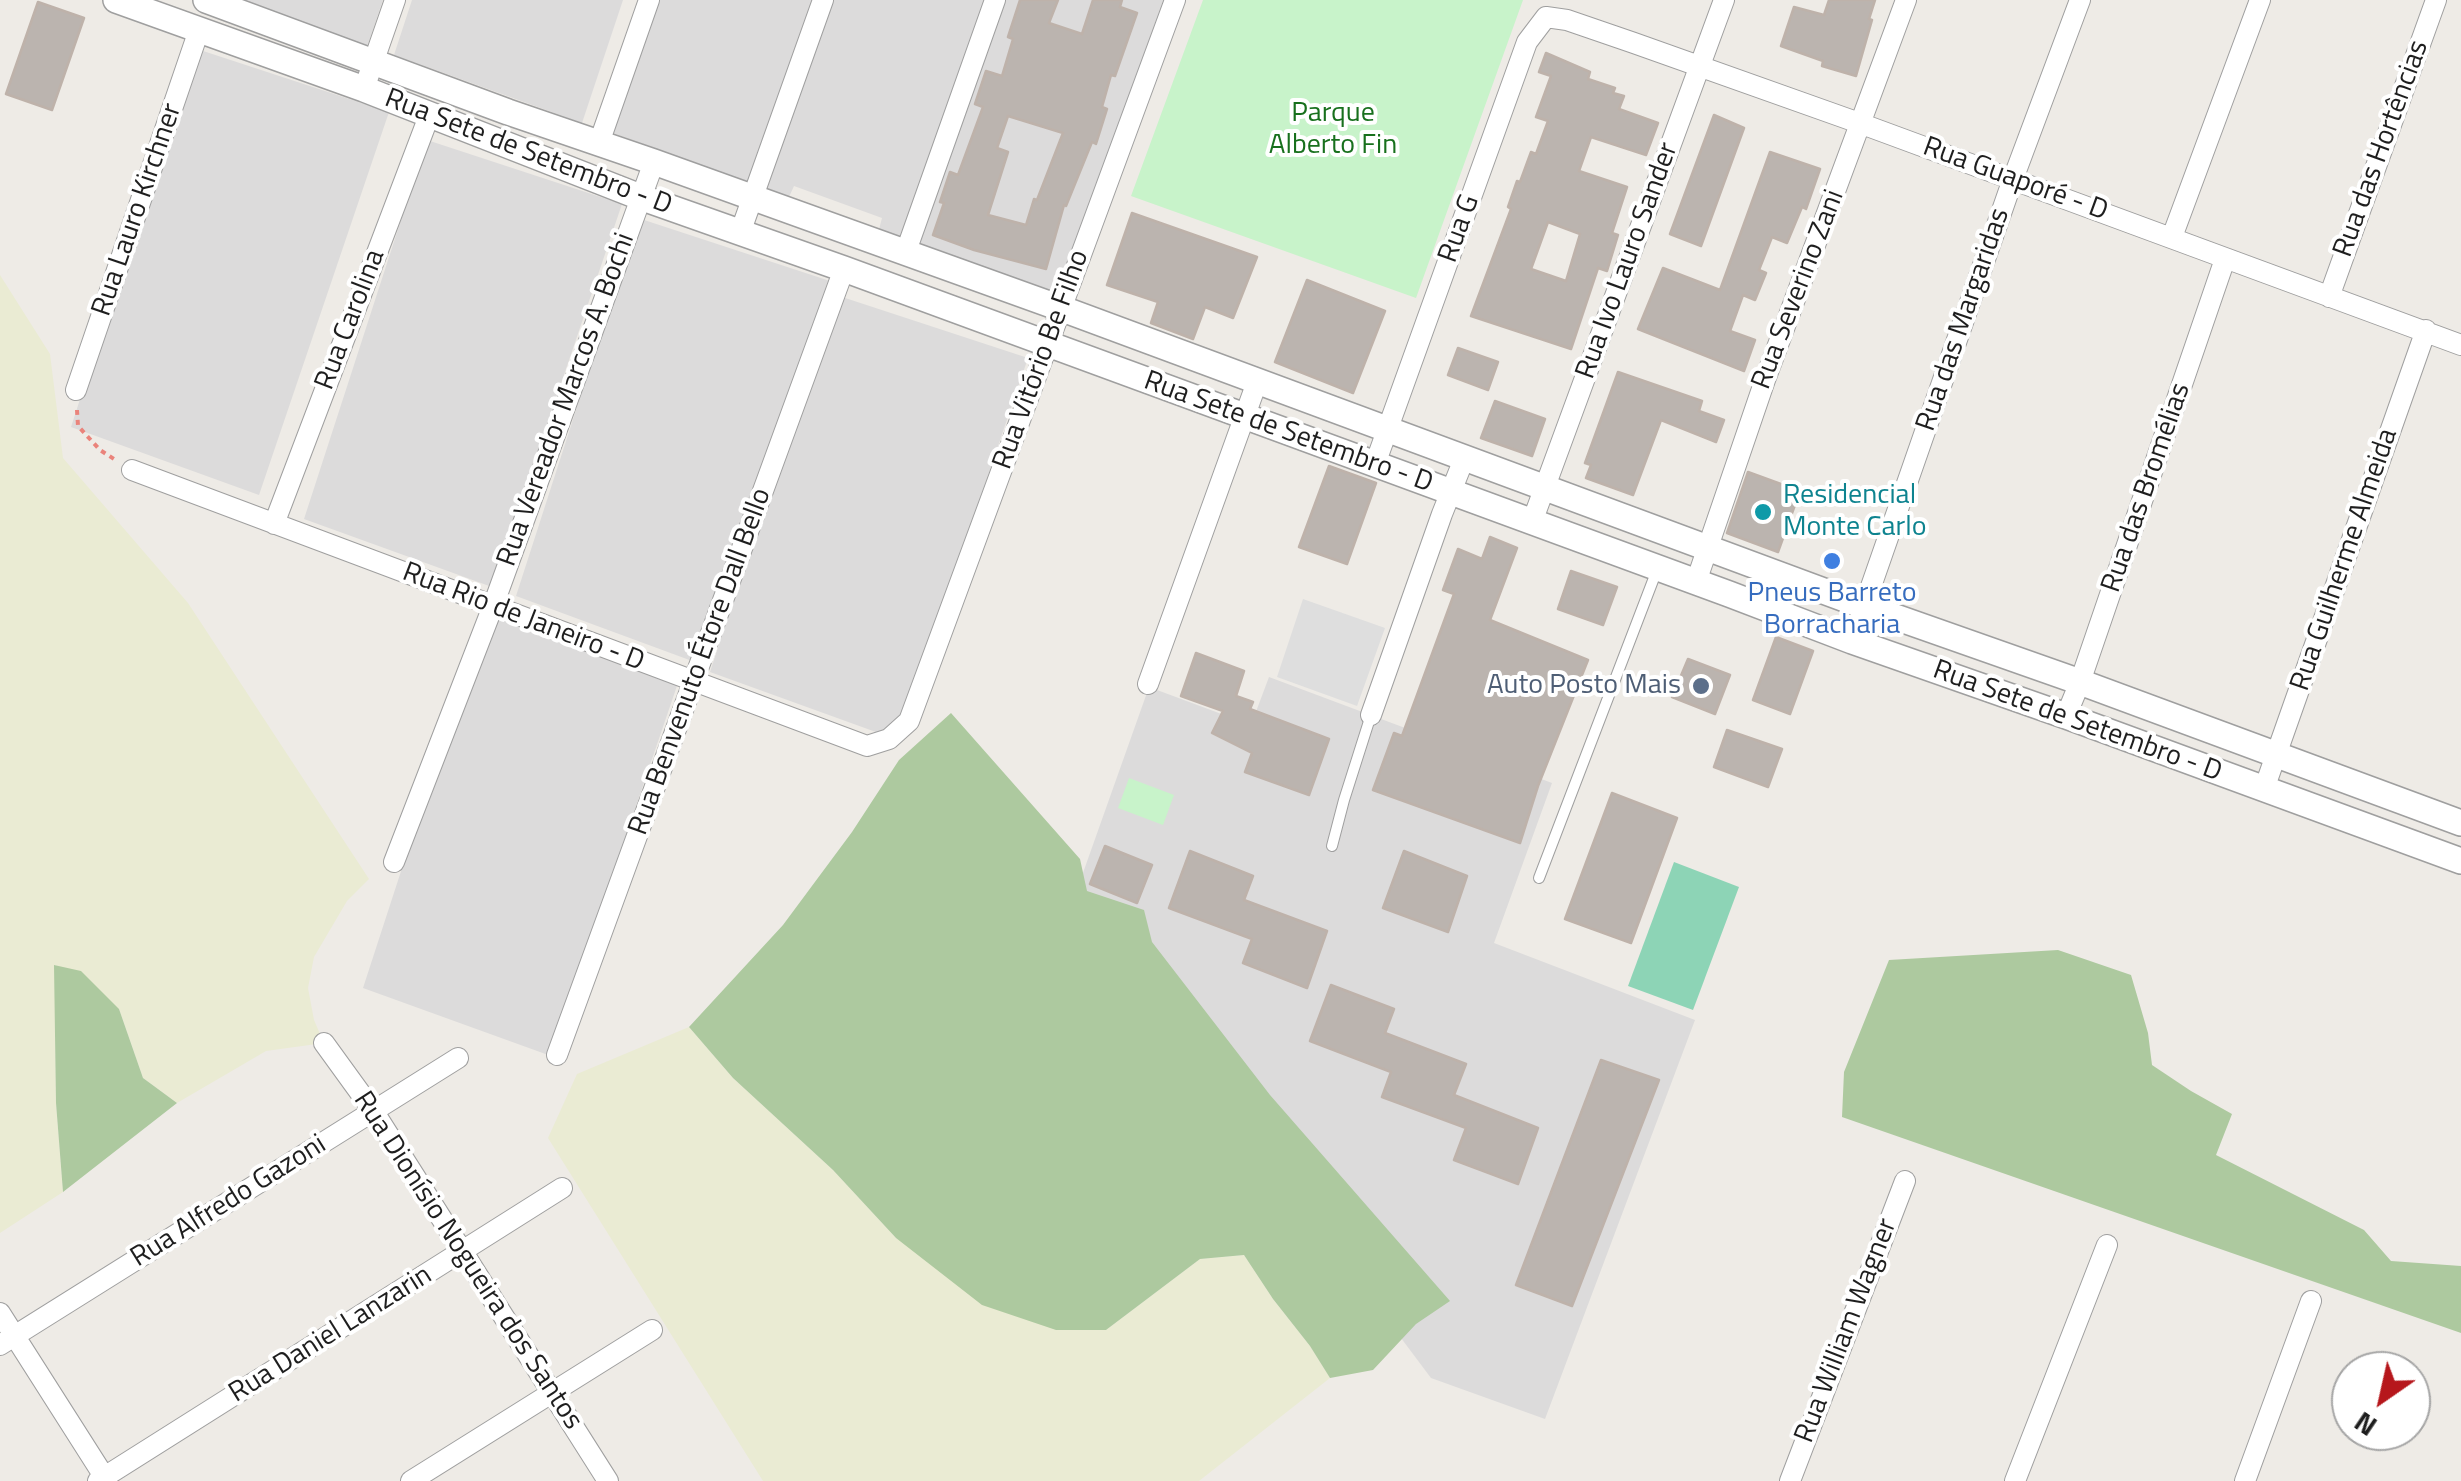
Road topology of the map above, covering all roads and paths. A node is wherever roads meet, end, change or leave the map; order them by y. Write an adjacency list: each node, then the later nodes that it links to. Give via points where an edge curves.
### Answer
1 (116, 0): 13 (street, Rua Sete de Setembro - D)
2 (206, 0): 16 (street, Rua Sete de Setembro - D)
3 (395, 0): 16 (street)
4 (649, 0): 23 (street)
5 (823, 0): 27 (street)
6 (996, 0): 30 (street)
7 (1175, 0): 34 (street, Rua Vitório Be Filho)
8 (1724, 0): 17 (street, Rua Ivo Lauro Sander)
9 (1906, 0): 21 (street, Rua Severino Zani)
10 (2080, 0): 25 (street, Rua das Margaridas)
11 (2260, 0): 29 (street)
12 (2436, 0): 33 (street, Rua das Hortências)
13 (153, 6): 15 (street, Rua Sete de Setembro - D)
14 (1566, 20): 17 (street, Rua Guaporé - D); 43 (street, Rua G, via 1546,18 1528,42)
15 (199, 30): 18 (street, Rua Sete de Setembro - D); 40 (street, Rua Lauro Kirchner)
16 (372, 62): 18 (street); 19 (street, Rua Sete de Setembro - D)
17 (1699, 66): 21 (street, Rua Guaporé - D); 47 (street, Rua Ivo Lauro Sander)
18 (364, 89): 20 (street, Rua Sete de Setembro - D)
19 (508, 112): 22 (street); 23 (street, Rua Sete de Setembro - D)
20 (429, 116): 22 (street, Rua Sete de Setembro - D); 50 (street, Rua Carolina)
21 (1862, 124): 25 (street, Rua Guaporé - D); 51 (street, Rua Severino Zani)
22 (498, 142): 26 (street, Rua Sete de Setembro - D)
23 (599, 143): 24 (street, Rua Sete de Setembro - D)
24 (654, 162): 26 (street, Rua Vereador Marcos A. Bochi); 27 (street, Rua Sete de Setembro - D)
25 (2013, 179): 29 (street, Rua Guaporé - D); 55 (street, Rua das Margaridas)
26 (640, 197): 28 (street, Rua Sete de Setembro - D); 54 (street, Rua Vereador Marcos A. Bochi)
27 (752, 198): 28 (street); 30 (street, Rua Sete de Setembro - D)
28 (740, 233): 32 (street, Rua Sete de Setembro - D)
29 (2172, 236): 31 (street, Rua Guaporé - D)
30 (904, 254): 34 (street, Rua Sete de Setembro - D)
31 (2225, 258): 33 (street, Rua Guaporé - D); 58 (street, Rua das Bromélias)
32 (844, 269): 36 (street, Rua Sete de Setembro - D); 57 (street, Rua Benvenuto Étore Dall Bello)
33 (2329, 297): 35 (street, Rua Guaporé - D)
34 (1060, 308): 36 (street, Rua Vitório Be Filho); 38 (street, Rua Sete de Setembro - D)
35 (2426, 330): 37 (street, Rua Guaporé - D); 63 (street, Rua Guilherme Almeida)
36 (1048, 345): 41 (street, Rua Sete de Setembro - D); 62 (street, Rua Vitório Be Filho)
37 (2461, 345)
38 (1194, 359): 39 (street, Rua Sete de Setembro - D); 41 (street)
39 (1257, 382): 42 (street); 43 (street, Rua Sete de Setembro - D)
40 (76, 390): 46 (path, via 78,426)
41 (1185, 396): 42 (street, Rua Sete de Setembro - D)
42 (1245, 418): 45 (street, Rua Sete de Setembro - D); 59 (street)
43 (1386, 430): 44 (street, Rua Sete de Setembro - D); 45 (street, Rua G)
44 (1464, 459): 47 (street, Rua Sete de Setembro - D); 48 (street)
45 (1375, 464): 48 (street, Rua Sete de Setembro - D)
46 (132, 470): 50 (street, Rua Rio de Janeiro - D)
47 (1545, 486): 49 (street, Rua Ivo Lauro Sander); 51 (street, Rua Sete de Setembro - D)
48 (1451, 493): 49 (street, Rua Sete de Setembro - D); 60 (street)
49 (1532, 522): 52 (street, Rua Sete de Setembro - D)
50 (274, 524): 54 (street, Rua Rio de Janeiro - D)
51 (1708, 546): 53 (street, Rua Severino Zani); 55 (street, Rua Sete de Setembro - D)
52 (1658, 568): 53 (street, Rua Sete de Setembro - D); 69 (lane)
53 (1696, 582): 56 (street, Rua Sete de Setembro - D)
54 (493, 606): 57 (street, Rua Rio de Janeiro - D); 68 (street, Rua Vereador Marcos A. Bochi)
55 (1864, 606): 56 (street, Rua das Margaridas); 58 (street, Rua Sete de Setembro - D)
56 (1852, 641): 61 (street, Rua Sete de Setembro - D)
57 (693, 682): 62 (street, Rua Rio de Janeiro - D, via 867,746 889,739); 71 (street, Rua Benvenuto Étore Dall Bello)
58 (2080, 682): 61 (street, Rua das Bromélias); 63 (street, Rua Sete de Setembro - D)
59 (1148, 684)
60 (1370, 715): 66 (lane)
61 (2066, 716): 64 (street, Rua Sete de Setembro - D)
62 (909, 721)
63 (2276, 754): 64 (street, Rua Guilherme Almeida); 65 (street, Rua Sete de Setembro - D)
64 (2264, 789): 67 (street, Rua Sete de Setembro - D)
65 (2461, 823)
66 (1332, 846)
67 (2461, 861)
68 (394, 862)
69 (1540, 878)
70 (324, 1042): 73 (street, Rua Dionísio Nogueira dos Santos)
71 (557, 1054)
72 (458, 1058): 73 (street, Rua Alfredo Gazoni)
73 (374, 1112): 77 (street, Rua Dionísio Nogueira dos Santos); 81 (street, Rua Alfredo Gazoni)
74 (1904, 1181): 86 (street, Rua William Wagner)
75 (562, 1188): 77 (street, Rua Daniel Lanzarin)
76 (2107, 1245): 87 (street)
77 (462, 1253): 82 (street, Rua Dionísio Nogueira dos Santos); 83 (street, Rua Daniel Lanzarin)
78 (2311, 1301): 88 (street)
79 (0, 1313): 81 (street)
80 (652, 1330): 82 (street)
81 (8, 1341): 83 (street)
82 (552, 1393): 84 (street); 85 (street, Rua Dionísio Nogueira dos Santos)
83 (104, 1480)
84 (411, 1481)
85 (608, 1481)
86 (1790, 1481)
87 (2015, 1481)
88 (2246, 1481)

